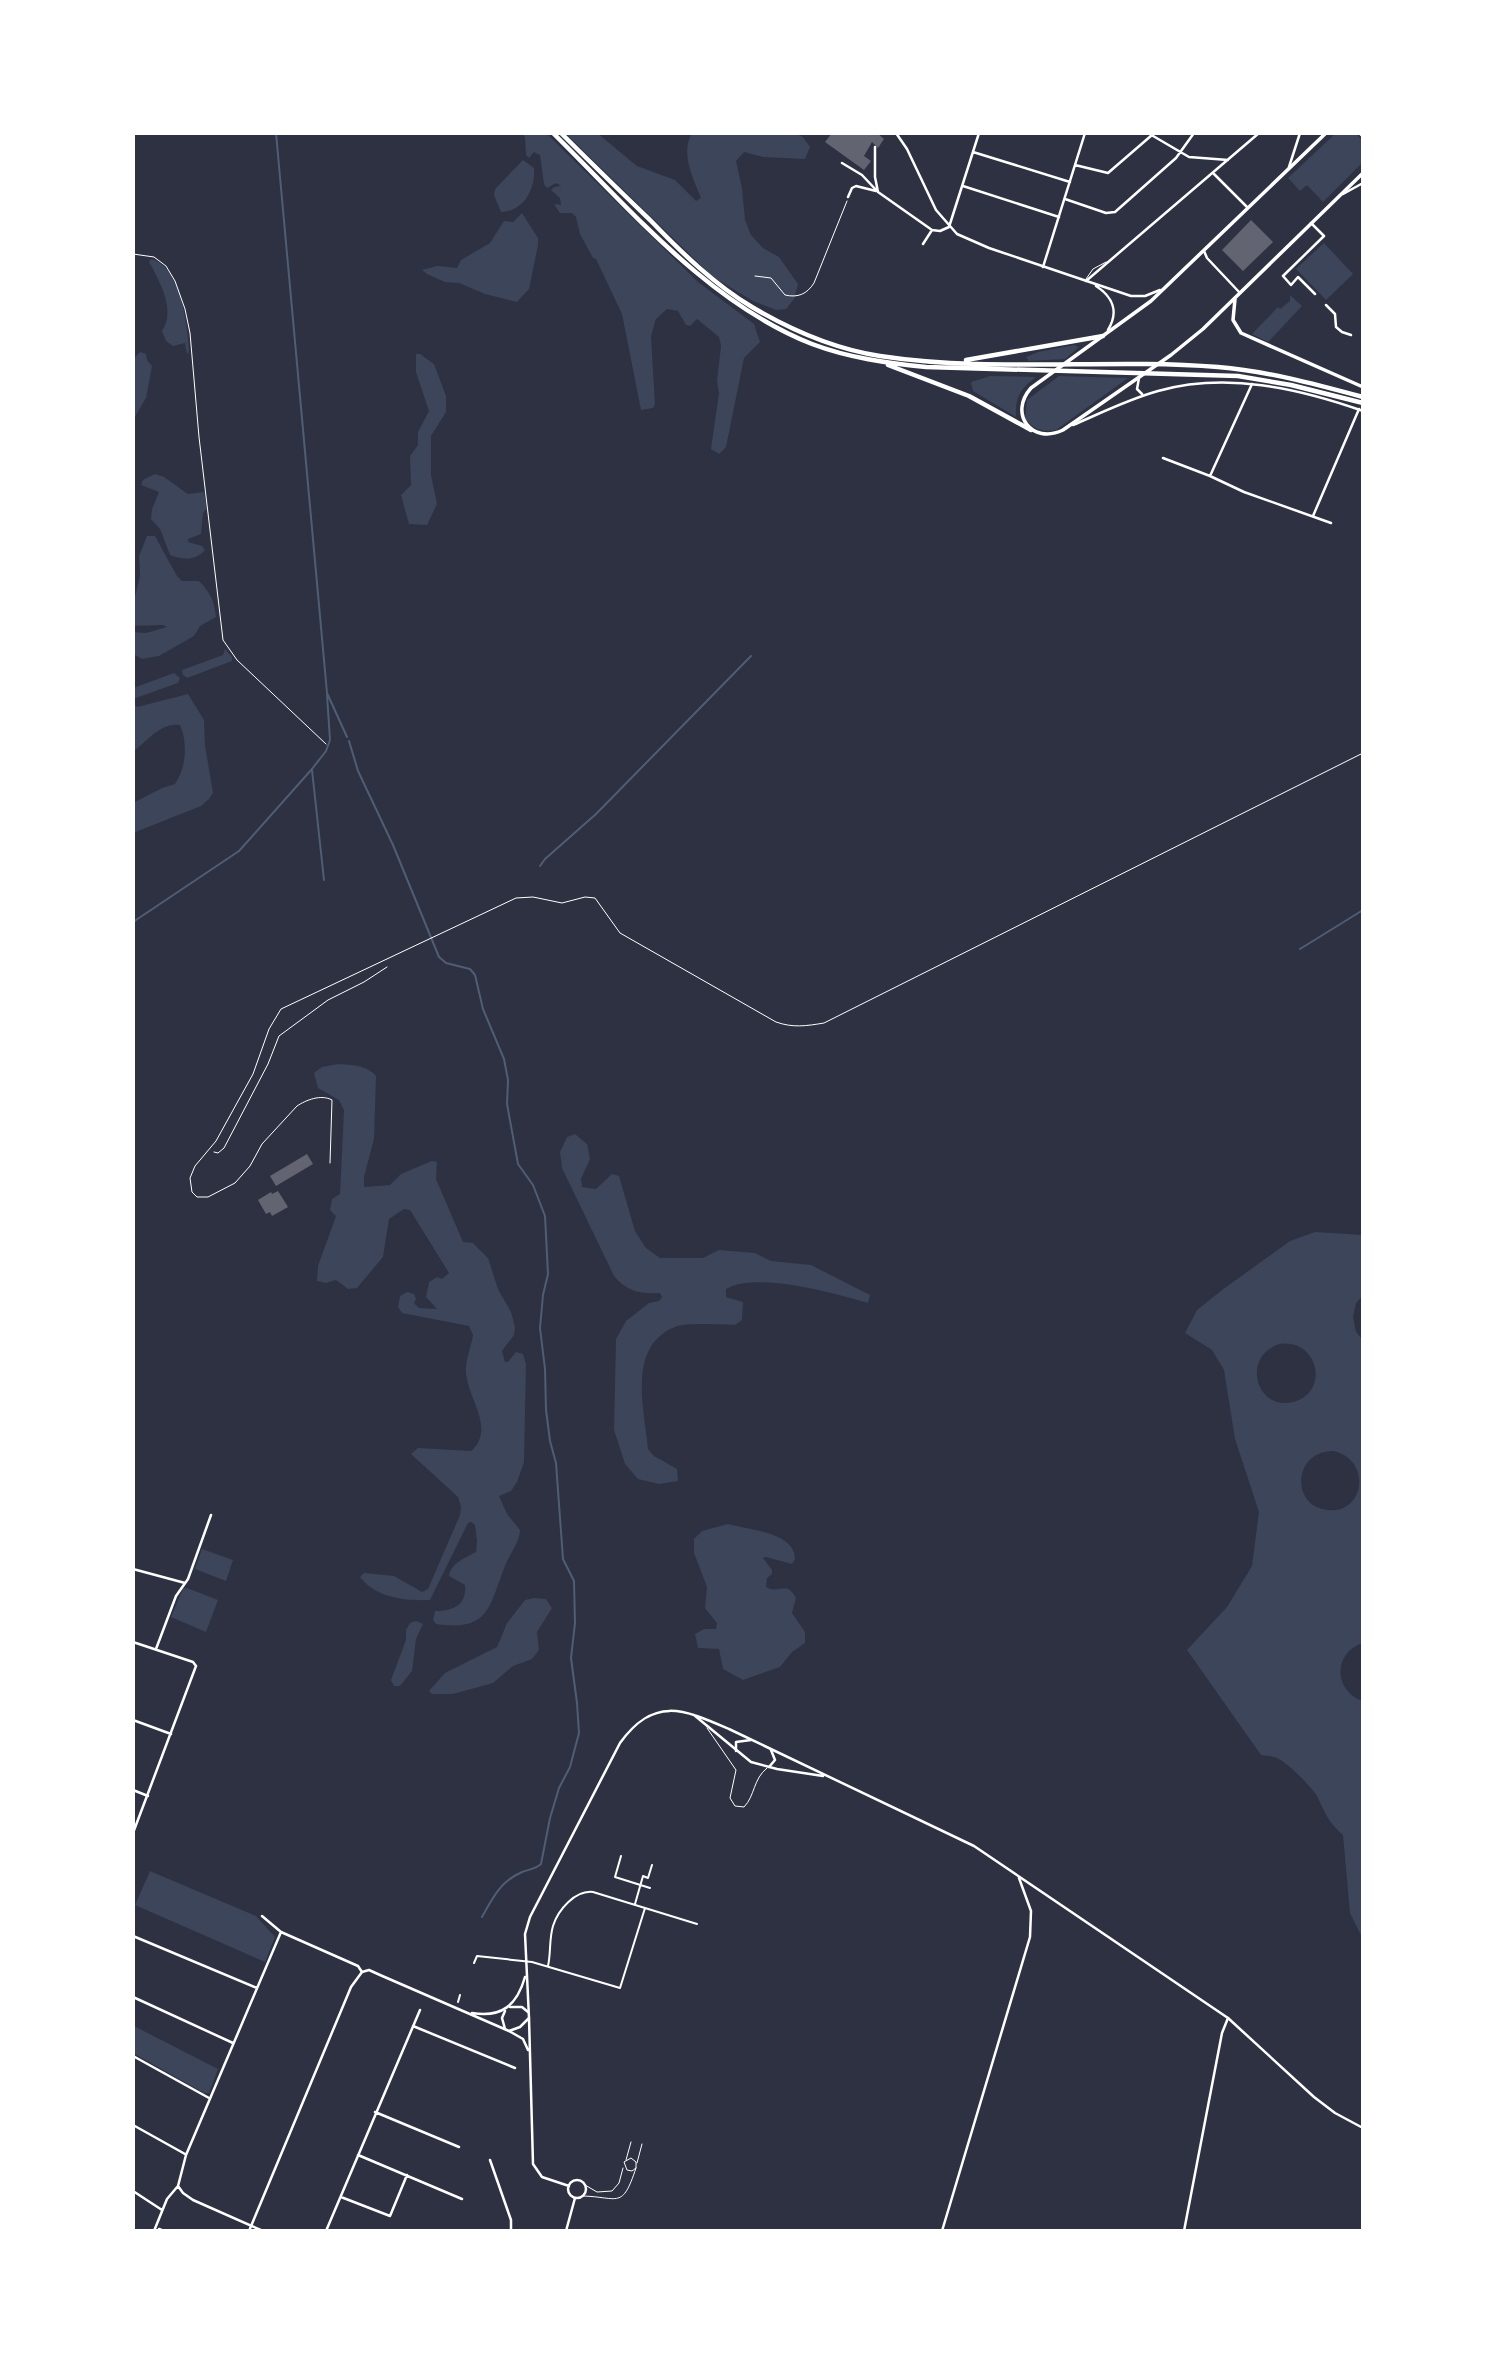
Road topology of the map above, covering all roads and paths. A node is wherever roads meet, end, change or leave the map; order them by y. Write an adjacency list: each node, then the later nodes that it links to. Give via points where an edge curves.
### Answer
1 (553, 133): 46 (highway, via 714,289 749,313 811,344)
2 (561, 133): 47 (highway, via 680,250 751,307 838,346 878,356)
3 (896, 133): 30 (street)
4 (979, 133): 12 (street)
5 (1085, 133): 16 (street)
6 (1194, 133): 13 (street)
7 (1259, 133): 14 (street)
8 (1300, 133): 17 (street)
9 (1326, 133): 17 (main road)
10 (1150, 134): 13 (street); 16 (street, via 1108,173)
11 (875, 147): 23 (street)
12 (973, 152): 20 (street); 22 (street)
13 (1181, 152): 14 (street, via 1192,158); 26 (street, via 1113,212)
14 (1228, 160): 19 (street)
15 (842, 163): 23 (street)
16 (1075, 165): 20 (street)
17 (1289, 169): 27 (main road)
18 (1363, 173): 25 (main road)
19 (1214, 174): 27 (street); 37 (street)
20 (1070, 181): 26 (street)
21 (1363, 183): 25 (street)
22 (963, 186): 28 (street); 30 (street)
23 (878, 192): 24 (street, via 856,186); 31 (street)
24 (848, 197): 36 (path, via 814,282 805,293 785,295 771,278)
25 (1337, 197): 29 (main road)
26 (1065, 199): 28 (street)
27 (1247, 207): 33 (main road)
28 (1059, 217): 35 (street)
29 (1311, 223): 40 (main road); 41 (street, via 1324,236 1283,276 1291,285 1298,277)
30 (949, 226): 31 (street); 35 (street, via 971,241)
31 (932, 230): 32 (street)
32 (923, 244)
33 (1203, 251): 39 (main road); 40 (street)
34 (133, 254): 61 (path, via 154,257 166,266 186,309 223,640 237,660)
35 (1043, 267): 37 (street)
36 (755, 276)
37 (1086, 281): 38 (street)
38 (1093, 284): 39 (street, via 1139,297); 45 (street, via 1109,296 1114,309)
39 (1166, 286): 45 (main road)
40 (1240, 293): 42 (main road)
41 (1315, 293)
42 (1236, 297): 48 (main road, via 1187,343); 50 (main road, via 1233,320 1241,333)
43 (1325, 305): 44 (street, via 1335,314 1336,327)
44 (1352, 335)
45 (1103, 336): 47 (highway); 56 (main road, via 1026,393 1022,412)
46 (877, 362): 53 (highway, via 926,368 1212,374 1260,379); 56 (highway, via 946,385)
47 (955, 362): 52 (highway, via 1218,367 1295,379)
48 (1139, 378): 51 (street, via 1138,392); 55 (main road)
49 (1252, 384): 51 (street, via 1195,383); 54 (street); 58 (street)
50 (1363, 387)
51 (1149, 393): 55 (street)
52 (1363, 397)
53 (1363, 403)
54 (1361, 410): 59 (street)
55 (1073, 425): 56 (main road, via 1056,434)
56 (1031, 430)
57 (1163, 458): 58 (street)
58 (1210, 476): 59 (street)
59 (1313, 516): 60 (street)
60 (1331, 523)
61 (326, 744)
62 (1363, 753): 64 (lane, via 824,1023 805,1027 776,1022 644,948 620,933 595,898 562,903 516,898 281,1009 253,1074)
63 (387, 967): 64 (path, via 328,1000 281,1034 224,1148 218,1153)
64 (210, 1149): 65 (lane, via 190,1178 197,1197 208,1197 235,1184 262,1144 297,1106 327,1098 332,1100)
65 (330, 1163)
66 (211, 1515): 68 (street)
67 (133, 1569): 68 (street)
68 (186, 1583): 70 (street)
69 (133, 1642): 70 (street)
70 (156, 1649): 74 (street, via 195,1665)
71 (691, 1713): 73 (street); 75 (street); 97 (street, via 655,1714 625,1736 530,1917 525,1934)
72 (133, 1720): 74 (street)
73 (703, 1723): 77 (street); 78 (lane, via 736,1770 730,1798 735,1806 748,1803 757,1778)
74 (171, 1734): 81 (street)
75 (751, 1740): 76 (street); 77 (street, via 736,1742)
76 (771, 1750): 78 (street, via 775,1760); 79 (street)
77 (736, 1751): 78 (street)
78 (769, 1767): 79 (street)
79 (831, 1778): 85 (street, via 956,1836)
80 (133, 1790): 81 (street)
81 (148, 1796): 82 (street)
82 (133, 1833)
83 (621, 1856): 86 (street, via 615,1877)
84 (652, 1865): 86 (street)
85 (1019, 1878): 108 (street); 147 (street, via 1031,1911 1030,1937)
86 (640, 1885): 87 (street); 88 (street)
87 (650, 1888)
88 (634, 1905): 89 (street); 95 (street, via 588,1891 573,1897 553,1925)
89 (645, 1908): 91 (street); 95 (street, via 620,1988)
90 (262, 1916): 92 (street)
91 (697, 1924)
92 (281, 1932): 96 (street, via 358,1966); 98 (street)
93 (133, 1936): 98 (street)
94 (474, 1962): 95 (street, via 477,1956)
95 (548, 1966)
96 (362, 1972): 106 (street, via 369,1970); 138 (street, via 351,1987)
97 (526, 1974): 102 (street); 105 (street)
98 (257, 1988): 111 (street)
99 (460, 1995): 101 (street)
100 (133, 1997): 111 (street)
101 (458, 2001)
102 (510, 2007): 104 (street); 105 (street)
103 (420, 2010): 109 (street)
104 (505, 2011): 106 (street); 110 (street, via 502,2018)
105 (528, 2012): 107 (street)
106 (468, 2013): 110 (street)
107 (529, 2018): 110 (street, via 520,2027); 112 (street)
108 (1228, 2018): 118 (street, via 1314,2097); 148 (street)
109 (413, 2026): 114 (street); 116 (street)
110 (507, 2030): 112 (street, via 523,2039)
111 (233, 2043): 115 (street)
112 (529, 2053): 131 (street, via 533,2167 544,2178)
113 (133, 2056): 115 (street)
114 (514, 2068)
115 (209, 2098): 122 (street)
116 (375, 2112): 121 (street); 123 (street)
117 (133, 2125): 122 (street)
118 (1363, 2128)
119 (631, 2142): 125 (lane)
120 (642, 2144): 127 (lane)
121 (459, 2147)
122 (186, 2155): 130 (street)
123 (358, 2155): 128 (street); 134 (street)
124 (490, 2160): 145 (street)
125 (625, 2160): 126 (lane); 127 (lane, via 633,2159)
126 (624, 2166): 127 (lane, via 628,2171); 129 (lane, via 612,2192 597,2192)
127 (636, 2167): 133 (lane, via 629,2188 619,2198)
128 (408, 2175): 134 (street, via 390,2216); 136 (street)
129 (585, 2185): 131 (street, via 578,2180); 133 (street)
130 (178, 2186): 137 (street); 138 (street, via 193,2200)
131 (569, 2186): 135 (street)
132 (133, 2191): 137 (street)
133 (583, 2196): 135 (street)
134 (340, 2197): 144 (street)
135 (575, 2198): 146 (street)
136 (462, 2199)
137 (162, 2210): 140 (street)
138 (250, 2226): 142 (street); 143 (street)
139 (159, 2229): 141 (street)
140 (154, 2231)
141 (164, 2231)
142 (249, 2231)
143 (263, 2231)
144 (326, 2231)
145 (511, 2231)
146 (566, 2231)
147 (942, 2231)
148 (1184, 2231)

